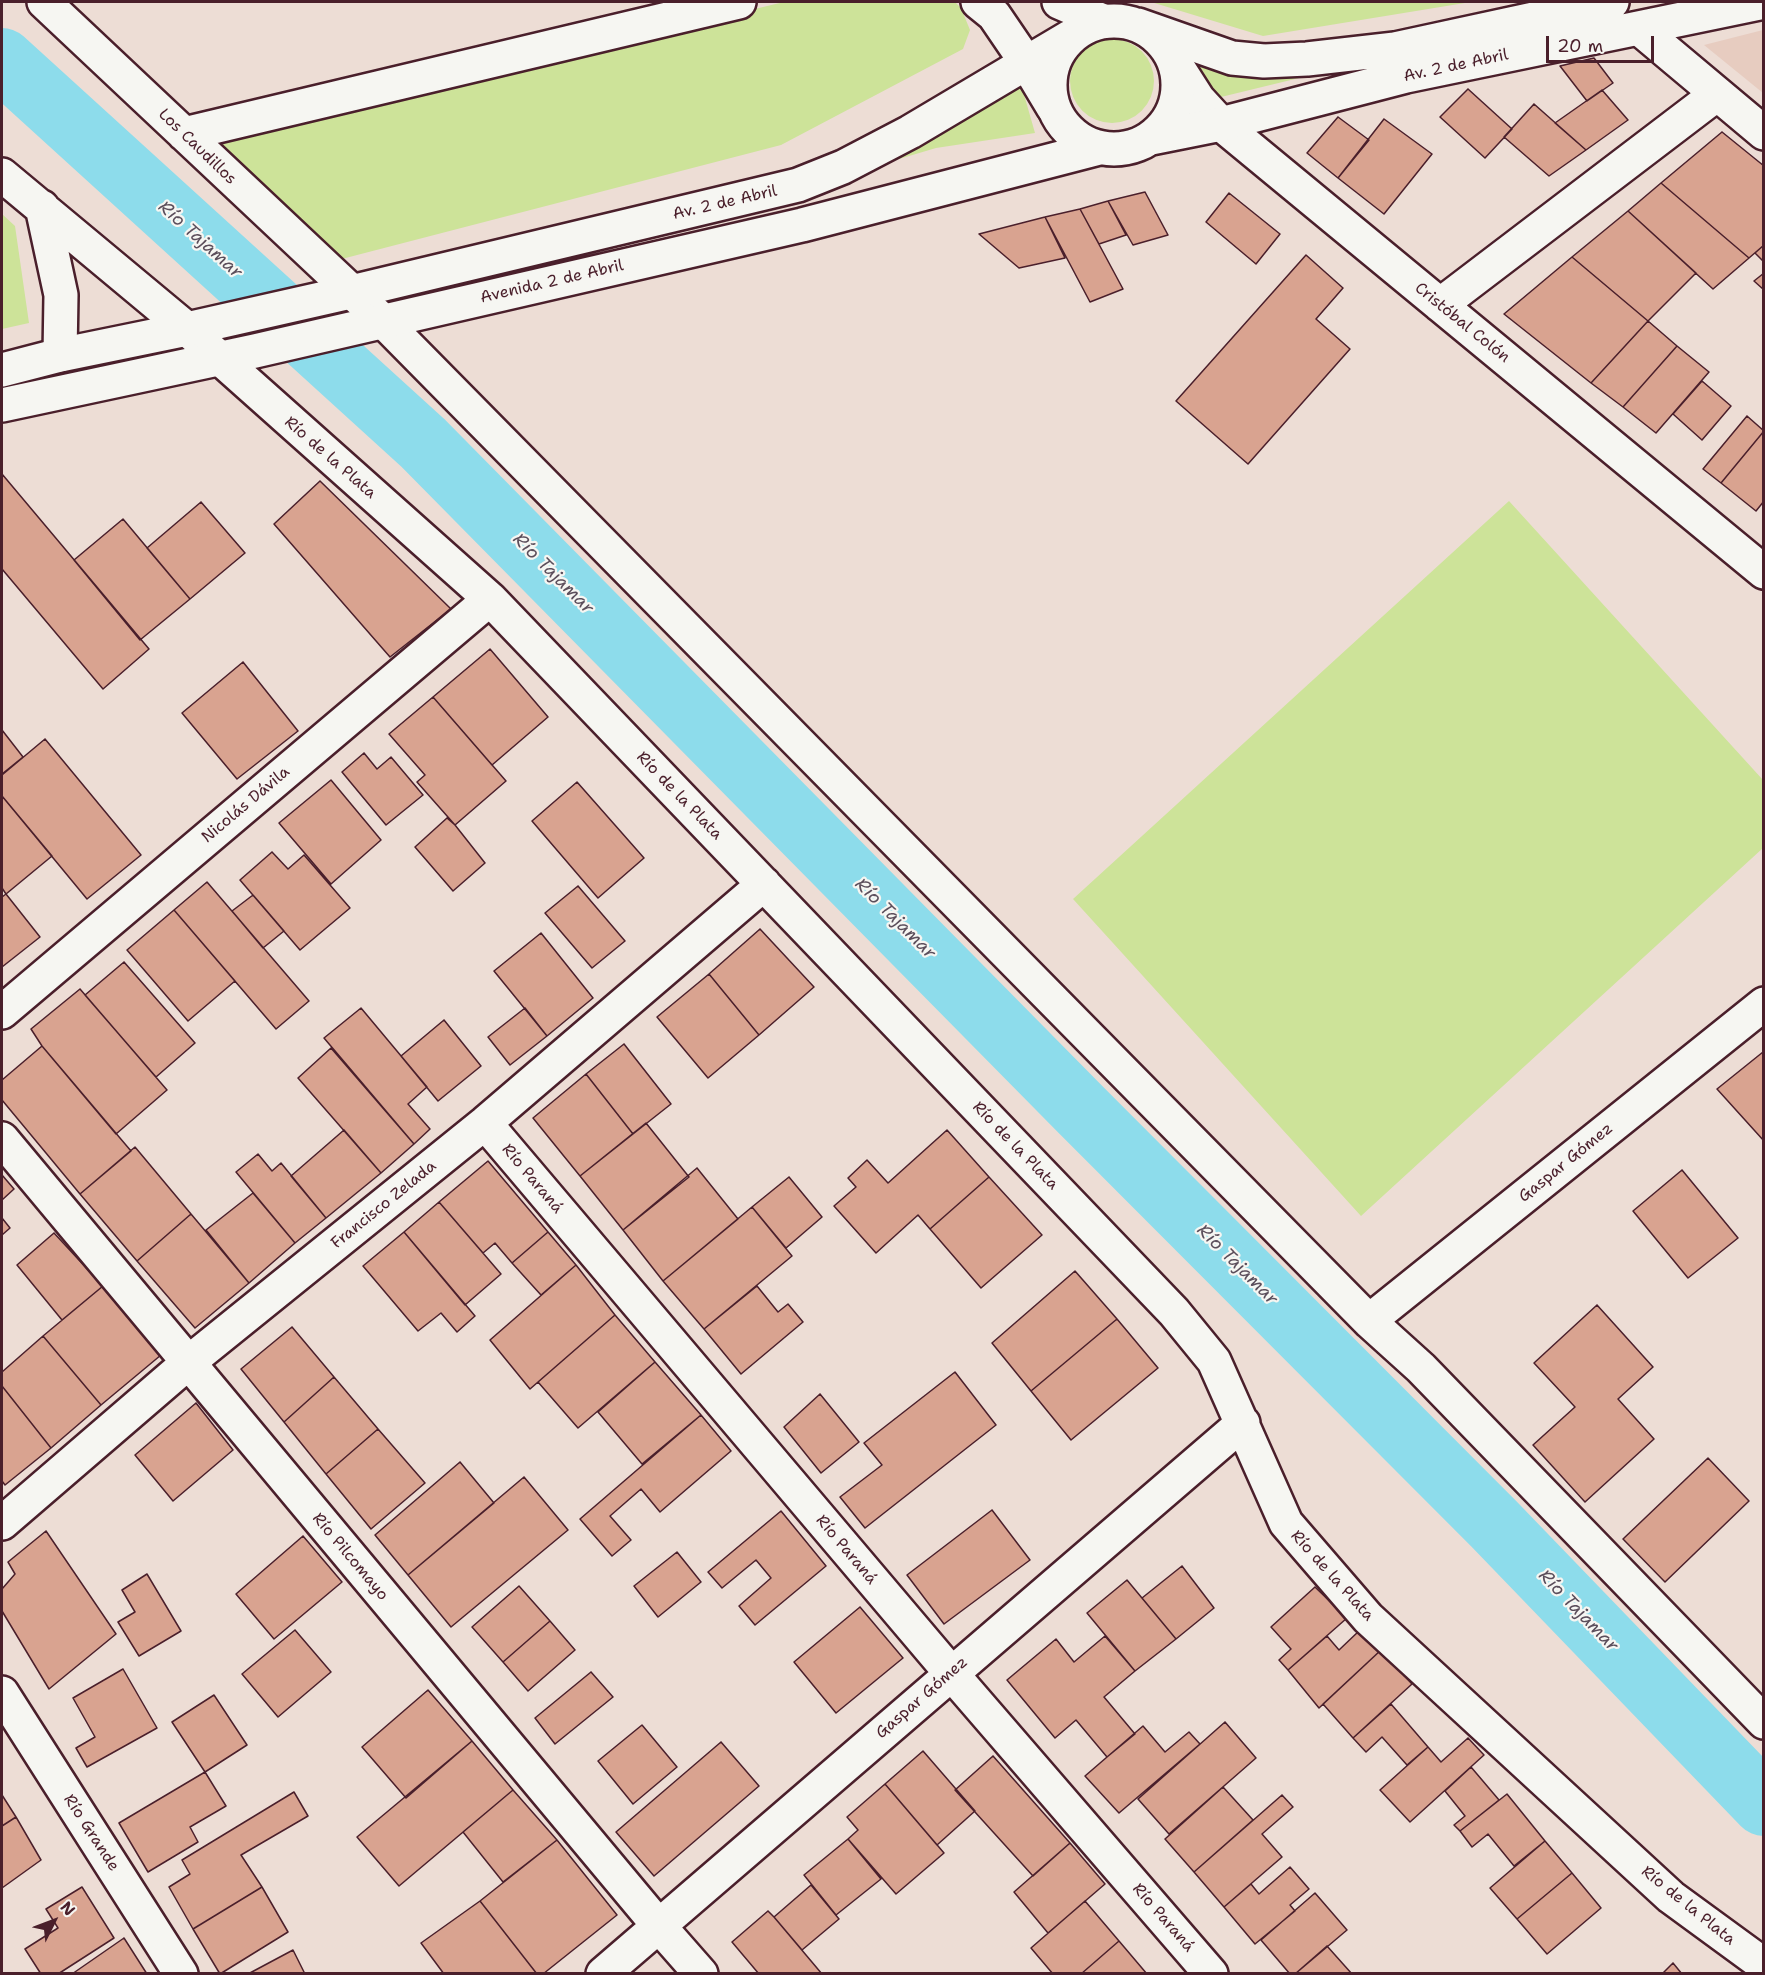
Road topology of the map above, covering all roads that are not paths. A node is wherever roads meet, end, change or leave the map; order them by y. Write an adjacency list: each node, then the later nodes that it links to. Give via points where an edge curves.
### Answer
1 (44, 2): 17 (street, Los Caudillos)
2 (739, 2): 17 (street)
3 (978, 2): 11 (street, via 994,15)
4 (1059, 2): 7 (street)
5 (1612, 2): 8 (street, Av. 2 de Abril, via 1395,49 1275,61 1232,58)
6 (1764, 2): 9 (street, Av. 2 de Abril)
7 (1103, 21): 8 (street, Avenida 2 de Abril, via 1121,20); 10 (street, Avenida 2 de Abril)
8 (1138, 25): 12 (street, Avenida 2 de Abril, via 1166,47)
9 (1640, 29): 13 (street); 15 (street, Av. 2 de Abril, via 1406,76)
10 (1070, 37): 11 (street, Av. 2 de Abril); 14 (street, Avenida 2 de Abril, via 1058,51 1051,69)
11 (1026, 62): 14 (street); 22 (street, Av. 2 de Abril, via 910,132 798,185)
12 (1174, 63): 15 (street, Cristóbal Colón); 18 (street, Avenida 2 de Abril, via 1176,105)
13 (1717, 94): 16 (street); 23 (street)
14 (1053, 107): 19 (street, Avenida 2 de Abril, via 1063,126 1080,140)
15 (1221, 124): 18 (street, Av. 2 de Abril); 23 (street, Cristóbal Colón)
16 (1764, 133)
17 (184, 134): 22 (street, Los Caudillos)
18 (1151, 138): 19 (street, Avenida 2 de Abril, via 1117,150)
19 (1099, 148): 24 (street, Avenida 2 de Abril, via 802,225)
20 (2, 175): 21 (street)
21 (42, 207): 25 (street); 26 (street, via 61,295)
22 (351, 292): 24 (street, Los Caudillos); 25 (street)
23 (1440, 305): 30 (street, Cristóbal Colón)
24 (375, 322): 27 (street, Avenida 2 de Abril); 37 (street, Los Caudillos)
25 (187, 329): 26 (street); 27 (street, Río de la Plata)
26 (60, 355): 28 (street)
27 (218, 358): 29 (street, Avenida 2 de Abril); 31 (street, Río de la Plata)
28 (2, 370)
29 (2, 405)
30 (1764, 572)
31 (490, 599): 32 (street, Río de la Plata); 34 (street, Nicolás Dávila)
32 (764, 884): 35 (street, Francisco Zelada); 39 (street, Río de la Plata, via 1174,1312 1214,1360)
33 (1764, 1004): 37 (street, Gaspar Gómez)
34 (2, 1012)
35 (485, 1123): 38 (street, Francisco Zelada); 41 (street, Río Paraná)
36 (2, 1139): 38 (street, Río Pilcomayo)
37 (1369, 1321): 43 (street, Los Caudillos, via 1421,1368)
38 (189, 1362): 40 (street, Francisco Zelada); 44 (street, Río Pilcomayo)
39 (1243, 1423): 41 (street, Gaspar Gómez); 45 (street, Río de la Plata, via 1286,1523 1368,1618 1671,1897)
40 (2, 1523)
41 (951, 1673): 44 (street, Gaspar Gómez); 49 (street, Río Paraná)
42 (2, 1693): 46 (street, Río Grande)
43 (1764, 1722)
44 (658, 1925): 47 (street, Gaspar Gómez); 48 (street, Río Pilcomayo)
45 (1764, 1965)
46 (181, 1974)
47 (603, 1974)
48 (700, 1974)
49 (1211, 1974)

